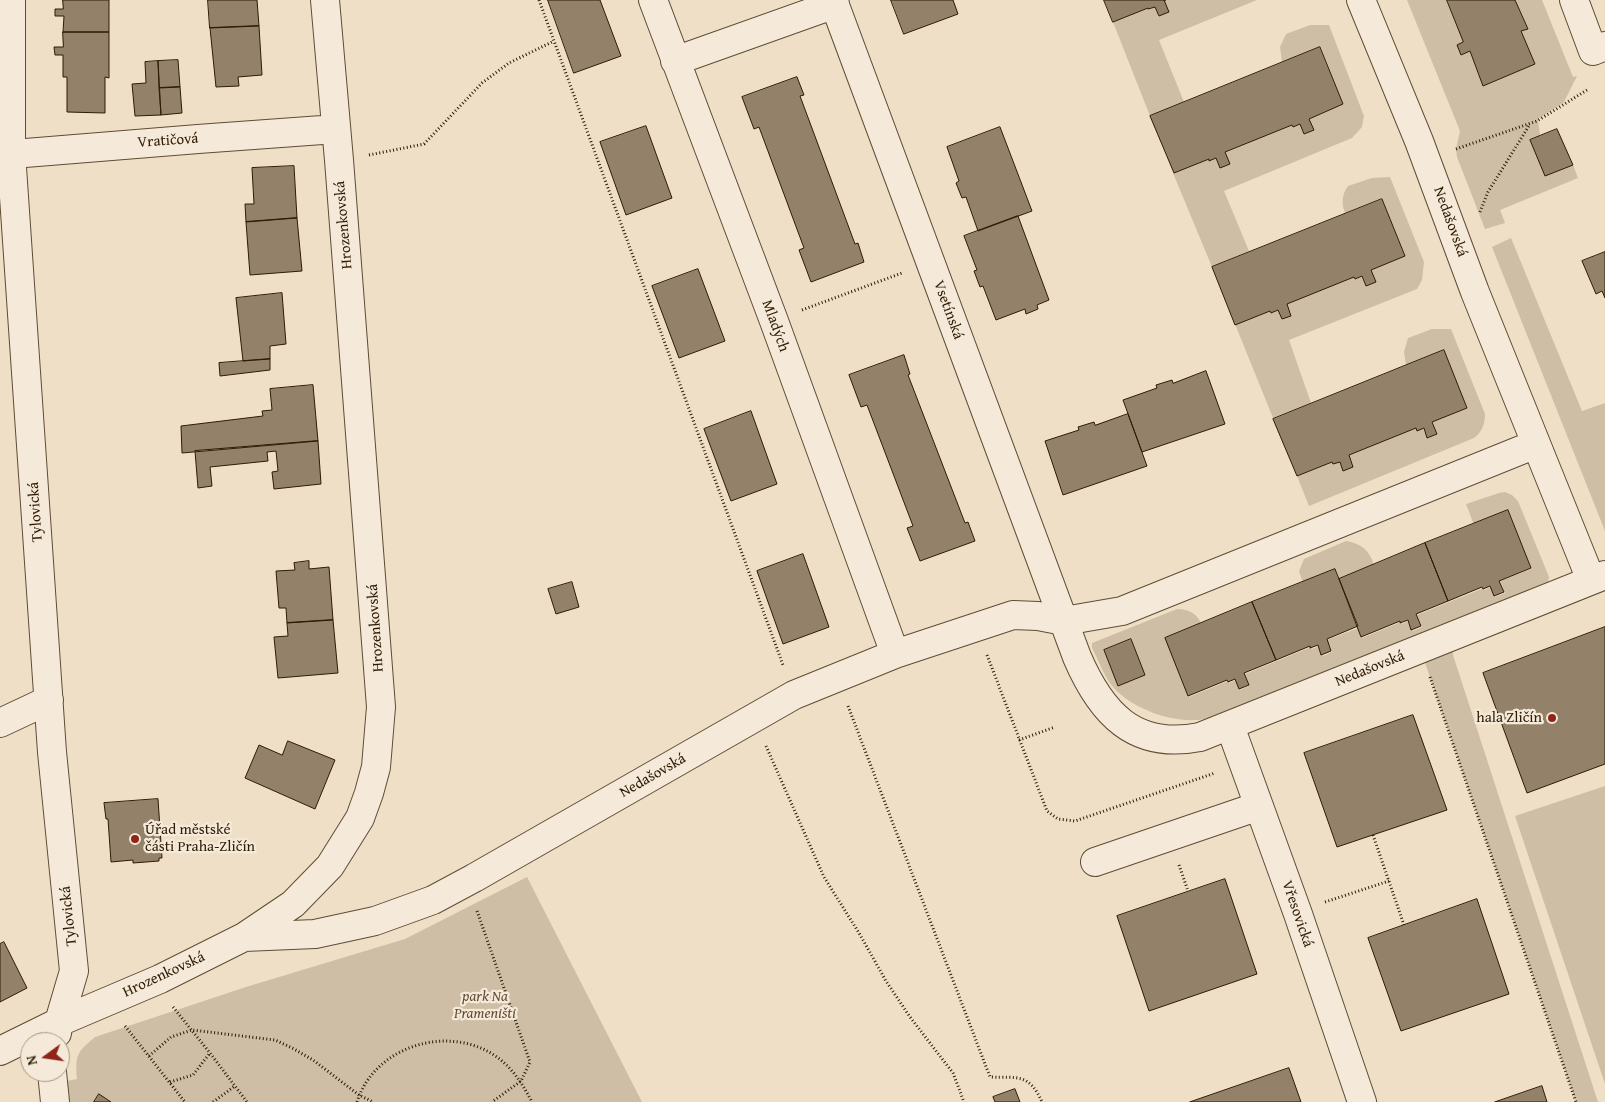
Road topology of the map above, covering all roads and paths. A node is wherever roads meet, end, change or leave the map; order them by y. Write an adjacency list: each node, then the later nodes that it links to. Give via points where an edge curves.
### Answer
1 (11, 0): 15 (street, Tylovická)
2 (326, 0): 13 (street, Hrozenkovská)
3 (539, 0): 8 (path)
4 (653, 0): 10 (street, Mladých)
5 (1361, 0): 20 (street, Nedašovská)
6 (1574, 0): 9 (street)
7 (834, 2): 10 (street); 18 (street, Vsetínská)
8 (554, 41): 16 (path, via 509,63 482,83 424,144); 26 (path)
9 (1599, 48)
10 (675, 61): 19 (street, Mladých)
11 (1587, 90): 12 (path)
12 (1530, 124): 14 (path); 17 (path, via 1488,192)
13 (336, 129): 15 (street, Vratičová); 42 (street, Hrozenkovská, via 378,647 380,737 376,767 360,818 330,866 293,904)
14 (1452, 150)
15 (5, 154): 28 (street, Tylovická)
16 (368, 155)
17 (1477, 219)
18 (930, 262): 19 (path); 22 (street, Vsetínská)
19 (774, 321): 25 (street, Mladých)
20 (1536, 444): 21 (street, Nedašovská); 22 (street, Nedašovská, via 1122,611)
21 (1598, 577): 24 (street, Nedašovská)
22 (1064, 621): 23 (street, Nedašovská, via 1013,615); 30 (street, Nedašovská, via 1096,694 1110,712 1131,729 1156,738 1186,740)
23 (976, 626): 25 (street, Nedašovská); 32 (path)
24 (1421, 649): 30 (street, Nedašovská); 67 (path)
25 (895, 654): 27 (street, Nedašovská)
26 (784, 668)
27 (836, 677): 42 (street, Nedašovská, via 794,695 433,900 375,921 315,934); 65 (path, via 990,1077 1025,1079 1035,1088)
28 (49, 700): 29 (street); 46 (street, Tylovická, via 74,971)
29 (0, 723)
30 (1230, 726): 35 (street, Vřesovická)
31 (1055, 727): 32 (path)
32 (1019, 740): 34 (path, via 1047,811 1058,819 1075,822)
33 (764, 741): 64 (path, via 824,877 906,1010 953,1073)
34 (1218, 772)
35 (1259, 806): 37 (street); 66 (street, Vřesovická)
36 (1373, 835): 38 (path)
37 (1096, 862)
38 (1389, 881): 39 (path); 41 (path)
39 (1325, 902)
40 (476, 907): 51 (path, via 530,1062)
41 (1404, 925)
42 (244, 937): 46 (street, Hrozenkovská)
43 (172, 1007): 45 (path)
44 (123, 1024): 50 (path)
45 (192, 1030): 49 (path); 50 (path, via 171,1037); 55 (path, via 274,1040 313,1060)
46 (57, 1032)
47 (20, 1044): 48 (street, Hrozenkovská)
48 (0, 1051)
49 (210, 1053): 53 (path, via 193,1075); 54 (path)
50 (149, 1056): 53 (path)
51 (521, 1081): 55 (path, via 493,1054 456,1041 436,1041 399,1052 383,1064); 62 (path); 63 (path)
52 (53, 1082): 56 (street)
53 (170, 1082): 57 (path)
54 (235, 1086): 58 (path); 59 (path)
55 (359, 1095): 60 (path); 61 (path)
56 (55, 1102)
57 (186, 1102)
58 (213, 1102)
59 (247, 1102)
60 (357, 1102)
61 (373, 1102)
62 (492, 1102)
63 (532, 1102)
64 (964, 1102)
65 (1042, 1102)
66 (1362, 1102)
67 (1576, 1102)

